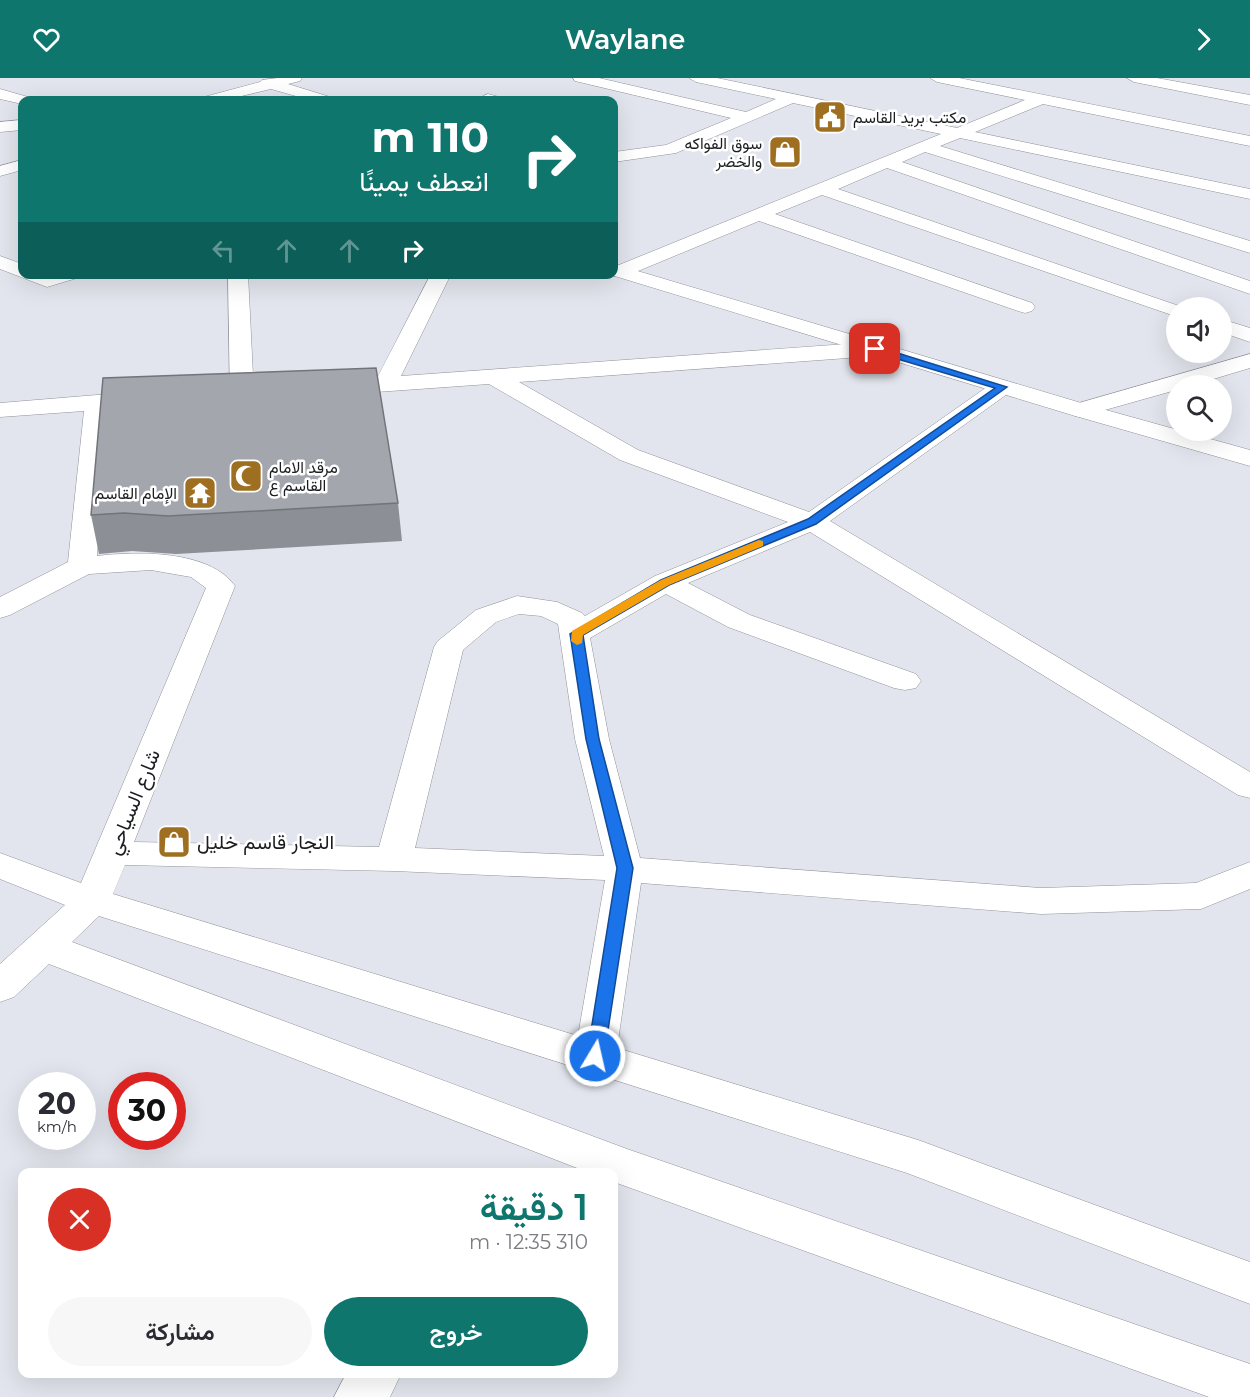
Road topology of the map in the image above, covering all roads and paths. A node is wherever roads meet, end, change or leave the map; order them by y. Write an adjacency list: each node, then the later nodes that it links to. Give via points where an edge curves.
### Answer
1 (248, 78): 7 (street)
2 (296, 78): 7 (street)
3 (580, 78): 15 (street)
4 (938, 78): 14 (street)
5 (1134, 78): 11 (street)
6 (703, 79): 12 (street)
7 (271, 84): 9 (street); 10 (street)
8 (0, 94): 13 (street)
9 (224, 96)
10 (312, 96)
11 (1245, 96)
12 (792, 98): 15 (street); 18 (street)
13 (18, 99)
14 (1041, 99): 18 (street); 20 (street)
15 (748, 117): 22 (street)
16 (18, 125): 17 (street)
17 (0, 127)
18 (957, 134): 21 (street); 28 (street)
19 (625, 137): 22 (street)
20 (1250, 141)
21 (925, 147): 24 (street); 30 (street)
22 (670, 149): 23 (street)
23 (618, 156)
24 (886, 162): 27 (street); 37 (street)
25 (18, 166): 26 (street)
26 (0, 171)
27 (822, 189): 29 (street); 39 (street)
28 (1250, 194)
29 (759, 215): 33 (street); 38 (street)
30 (1250, 247)
31 (0, 262): 32 (street)
32 (18, 269)
33 (618, 270)
34 (618, 272): 42 (street)
35 (238, 279): 48 (street)
36 (438, 279): 45 (street)
37 (1250, 288)
38 (1025, 307)
39 (1166, 307)
40 (1232, 329): 41 (street)
41 (1250, 335)
42 (875, 349): 44 (street); 46 (street)
43 (1250, 361): 52 (street)
44 (494, 376): 45 (street); 54 (street, via 629,455)
45 (386, 383): 47 (street)
46 (1002, 387): 52 (street); 54 (street)
47 (309, 390)
48 (242, 395)
49 (164, 399): 50 (street)
50 (98, 402): 51 (street); 55 (street)
51 (0, 410)
52 (1080, 410): 53 (street)
53 (1250, 458)
54 (812, 522): 56 (street); 60 (street)
55 (82, 566): 57 (street); 61 (street, شارع السياحي, via 151,562 200,570 220,586)
56 (665, 582): 58 (street); 59 (street, via 739,621)
57 (0, 609)
58 (576, 634): 62 (street, via 572,619 547,608 517,606 486,616 449,647); 64 (street, via 592,739)
59 (905, 681)
60 (1250, 787)
61 (112, 853): 62 (street); 66 (street, شارع السياحي)
62 (394, 859): 64 (street)
63 (0, 865): 66 (street)
64 (625, 868): 65 (street, via 1041,901 1202,896); 69 (street)
65 (1250, 874)
66 (92, 901): 67 (street, شارع السياحي); 69 (street)
67 (45, 947): 68 (street, شارع السياحي); 72 (street, via 611,1162)
68 (0, 987)
69 (595, 1056): 70 (street, via 918,1158)
70 (1250, 1283)
71 (373, 1378): 73 (street)
72 (1250, 1388)
73 (360, 1397)

